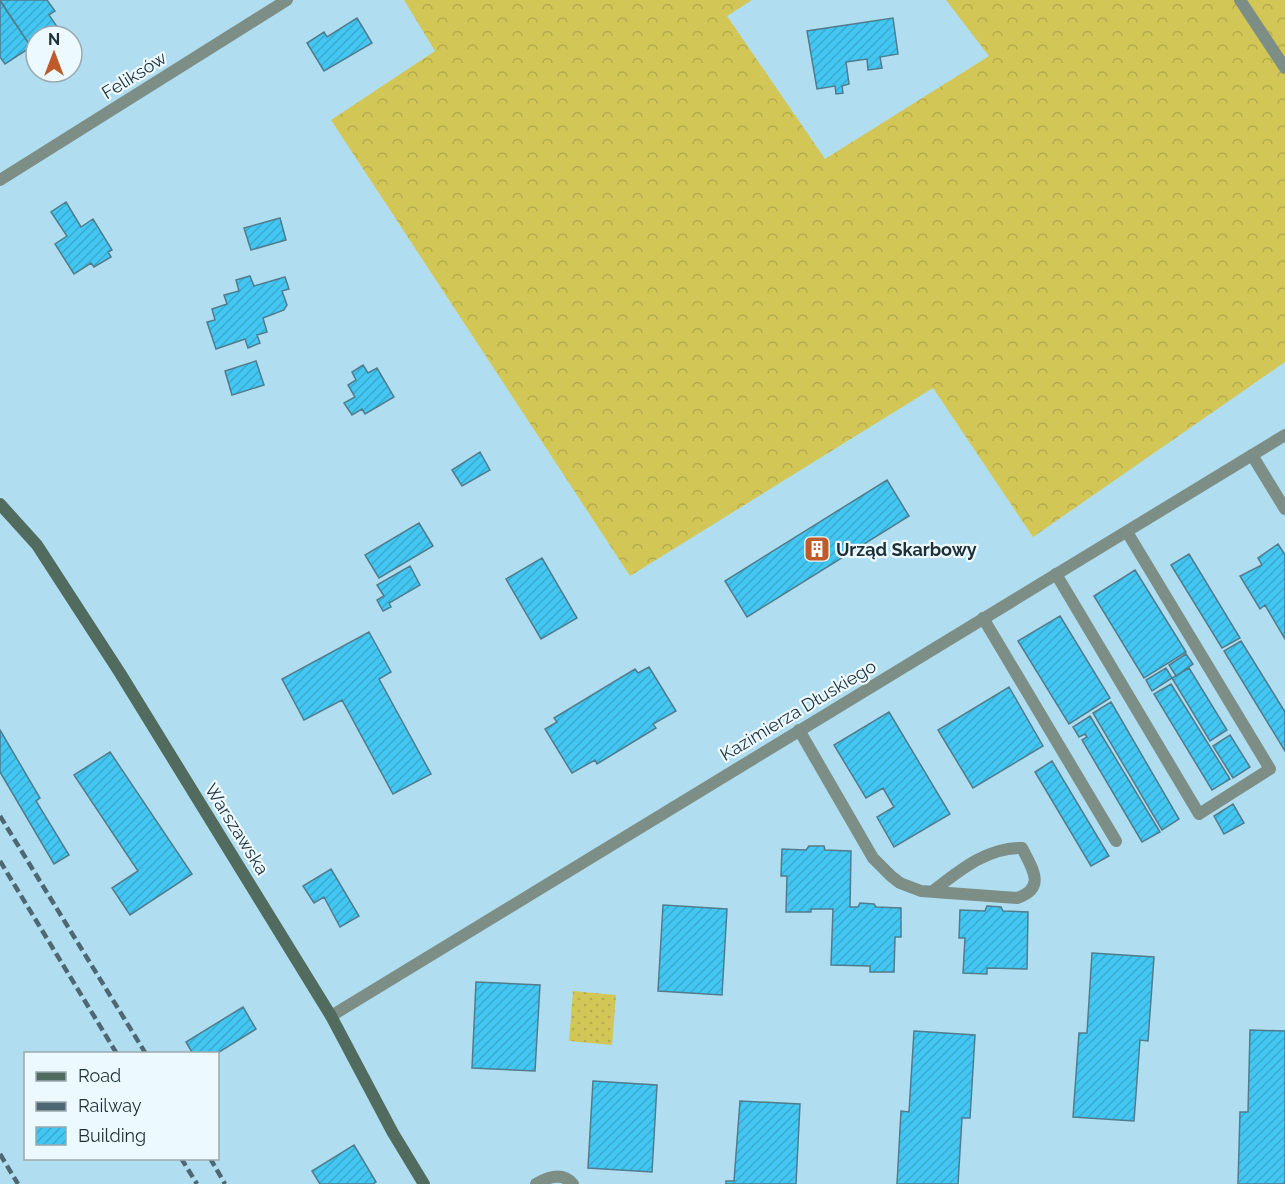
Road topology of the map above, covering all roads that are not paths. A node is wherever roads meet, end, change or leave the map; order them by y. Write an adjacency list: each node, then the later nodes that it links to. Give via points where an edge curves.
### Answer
1 (287, 0): 4 (street, Feliksów)
2 (1240, 0): 3 (street)
3 (1285, 68)
4 (0, 180)
5 (1285, 435): 6 (street, Kazimierza Dłuskiego)
6 (1252, 455): 8 (street); 9 (street, Kazimierza Dłuskiego)
7 (0, 504): 15 (main road, Warszawska, via 37,545 114,663)
8 (1285, 509)
9 (1127, 532): 10 (street, Kazimierza Dłuskiego); 10 (street, via 1270,769 1199,814)
10 (1056, 574): 11 (street, Kazimierza Dłuskiego)
11 (983, 618): 12 (street, Kazimierza Dłuskiego); 13 (street)
12 (799, 730): 14 (street, via 873,858 900,883); 15 (street, Kazimierza Dłuskiego)
13 (1116, 841)
14 (933, 891): 14 (street, via 992,852 1009,847 1022,848 1036,881 1032,890 1017,898)
15 (330, 1017): 16 (main road, Warszawska)
16 (424, 1184)
17 (536, 1184): 18 (street, via 556,1176)
18 (573, 1184)

